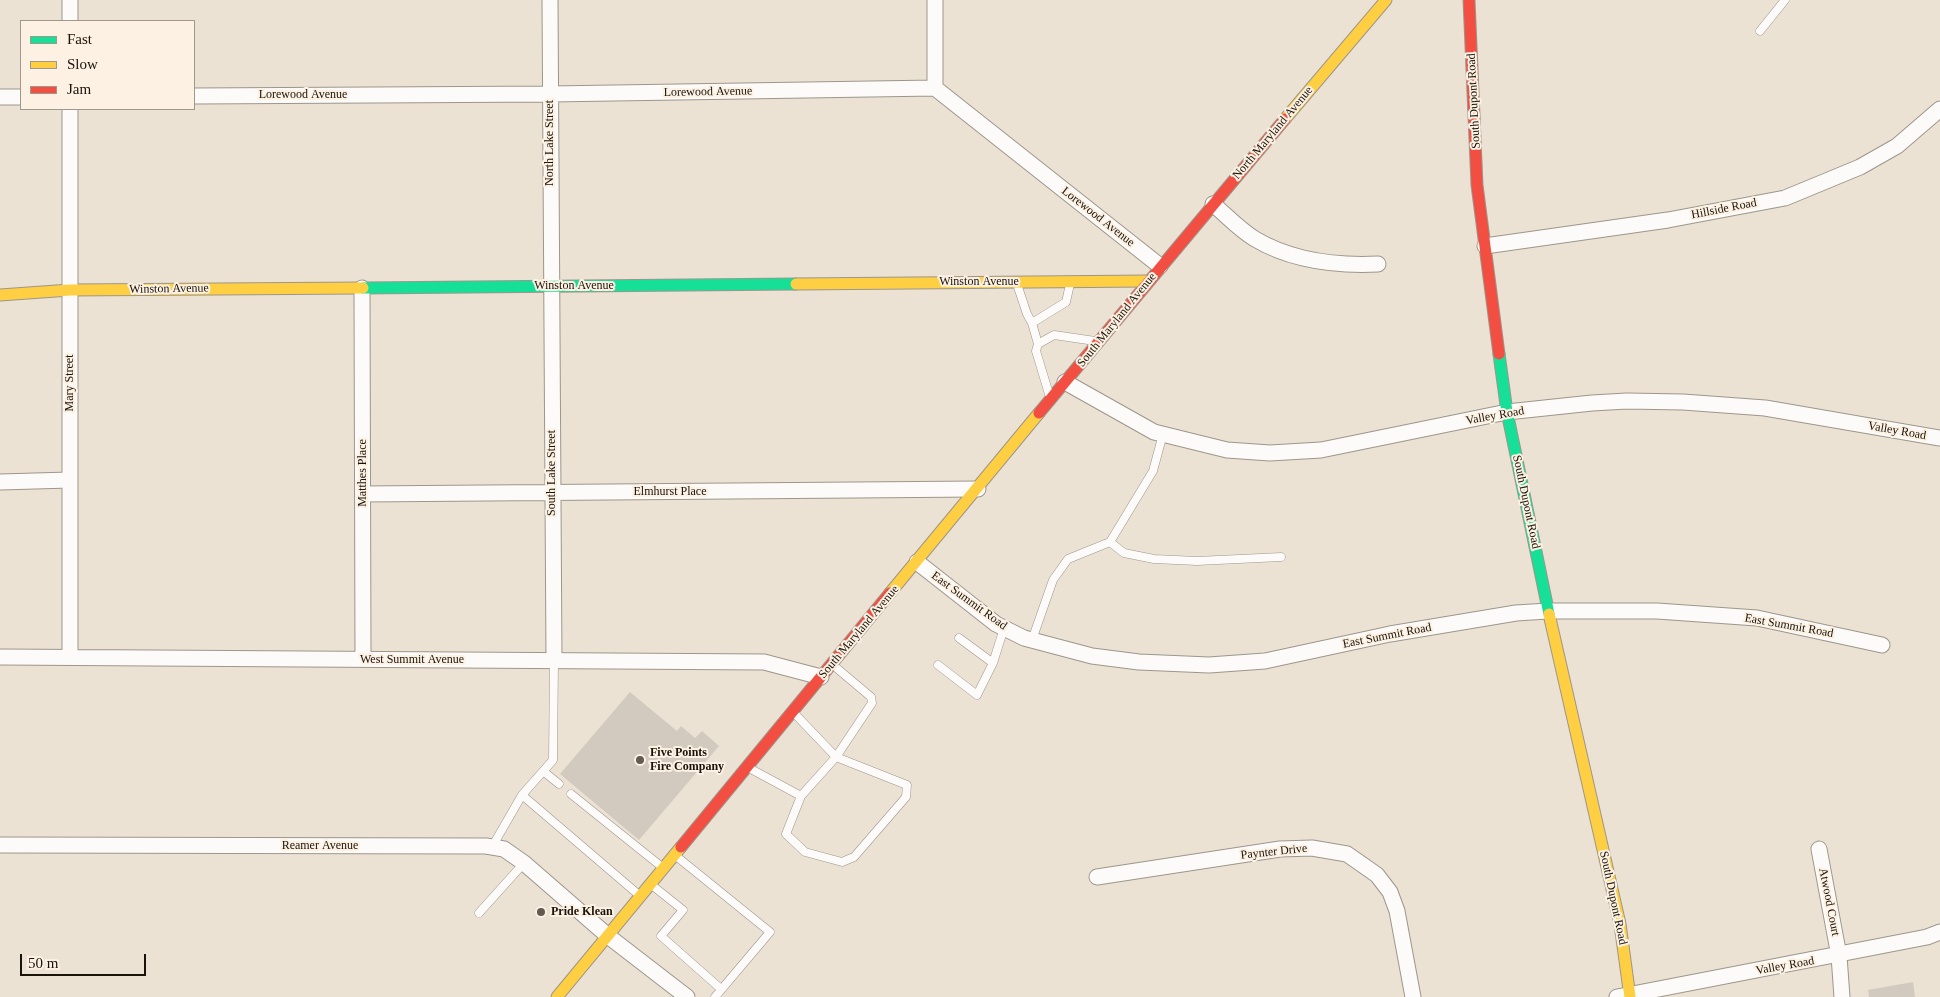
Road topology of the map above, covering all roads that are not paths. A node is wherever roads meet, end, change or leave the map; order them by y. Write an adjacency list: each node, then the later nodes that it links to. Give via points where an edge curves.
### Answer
1 (70, 0): 7 (street)
2 (550, 0): 10 (street, North Lake Street)
3 (935, 0): 9 (street)
4 (1384, 0): 16 (street, North Maryland Avenue)
5 (1469, 0): 17 (street, South Dupont Road, via 1478,184)
6 (1785, 0): 8 (lane)
7 (70, 20)
8 (1760, 31)
9 (935, 88): 10 (street, Lorewood Avenue); 19 (street, Lorewood Avenue)
10 (550, 94): 11 (street, Lorewood Avenue); 23 (street, North Lake Street)
11 (195, 96)
12 (0, 97): 13 (street)
13 (20, 97)
14 (1940, 109): 17 (street, Hillside Road, via 1897,146 1860,168 1785,198 1668,220)
15 (70, 110): 25 (street, Mary Street)
16 (1213, 204): 18 (street, via 1253,238 1282,253 1322,263); 19 (street, North Maryland Avenue)
17 (1485, 246): 32 (street, South Dupont Road)
18 (1378, 264)
19 (1160, 266): 20 (street, South Maryland Avenue)
20 (1148, 281): 22 (street, Winston Avenue); 28 (street, South Maryland Avenue)
21 (1016, 282): 22 (street, Winston Avenue); 23 (street, Winston Avenue); 27 (lane)
22 (1070, 282): 27 (lane, via 1066,302)
23 (551, 286): 24 (street, Winston Avenue); 38 (street, South Lake Street)
24 (362, 288): 25 (street, Winston Avenue); 39 (street, Matthes Place)
25 (70, 290): 26 (street, Winston Avenue); 35 (street, Mary Street)
26 (0, 295)
27 (1032, 323): 29 (lane)
28 (1099, 341): 29 (lane, via 1054,335); 30 (street, South Maryland Avenue)
29 (1038, 344): 31 (lane, via 1036,351)
30 (1065, 382): 31 (street, South Maryland Avenue); 33 (street, Valley Road)
31 (1051, 400): 37 (street, South Maryland Avenue)
32 (1507, 412): 33 (street, Valley Road, via 1321,450 1270,453 1227,450); 34 (street, Valley Road, via 1627,401 1683,402 1764,408); 43 (street, South Dupont Road)
33 (1163, 434): 40 (lane, via 1152,471)
34 (1940, 438)
35 (70, 480): 36 (street); 49 (street, Mary Street)
36 (0, 482)
37 (978, 489): 38 (street, Elmhurst Place); 42 (street, South Maryland Avenue)
38 (552, 493): 39 (street, Elmhurst Place); 51 (street, South Lake Street)
39 (363, 494): 50 (street, Matthes Place)
40 (1110, 542): 41 (lane, via 1124,553 1154,559 1197,561); 46 (lane, via 1068,559 1053,580)
41 (1281, 557)
42 (917, 562): 44 (street, East Summit Road); 53 (street, South Maryland Avenue)
43 (1548, 611): 46 (street, East Summit Road, via 1516,613 1390,634 1265,661 1209,665 1092,656); 47 (street, East Summit Road, via 1657,611 1756,618); 78 (street, South Dupont Road, via 1620,924)
44 (1004, 628): 46 (street, East Summit Road); 52 (lane)
45 (959, 638): 52 (lane)
46 (1032, 640)
47 (1882, 645)
48 (0, 657): 49 (street, West Summit Avenue)
49 (70, 657): 50 (street, West Summit Avenue)
50 (363, 659): 51 (street, West Summit Avenue)
51 (554, 660): 55 (street, West Summit Avenue, via 764,662); 59 (lane, via 553,760)
52 (993, 663): 54 (lane, via 977,695)
53 (832, 664): 55 (street, South Maryland Avenue); 57 (lane, via 871,697 872,703)
54 (938, 665)
55 (821, 677): 56 (street, South Maryland Avenue)
56 (792, 712): 57 (lane); 58 (street, South Maryland Avenue)
57 (836, 757): 63 (lane); 63 (lane, via 906,785 906,797 854,857 842,862 805,852 786,834)
58 (747, 767): 63 (lane); 67 (street, South Maryland Avenue)
59 (543, 771): 60 (lane); 62 (lane)
60 (559, 784)
61 (571, 794): 69 (lane)
62 (522, 795): 65 (lane); 72 (lane)
63 (801, 796)
64 (0, 845): 65 (street, Reamer Avenue)
65 (492, 847): 68 (street, Reamer Avenue, via 504,849)
66 (1819, 849): 76 (street, Atwood Court)
67 (675, 855): 69 (street, South Maryland Avenue); 77 (lane, via 770,932)
68 (524, 862): 73 (lane); 75 (street, Reamer Avenue)
69 (663, 869): 71 (street, South Maryland Avenue)
70 (1097, 877): 82 (street, Paynter Drive, via 1280,849 1312,848 1347,854 1377,875 1390,892 1397,911)
71 (651, 884): 72 (street, South Maryland Avenue); 77 (lane, via 683,910 661,936)
72 (640, 896): 75 (street, South Maryland Avenue)
73 (479, 913)
74 (1940, 932): 76 (street, Valley Road)
75 (608, 936): 79 (street, South Maryland Avenue); 80 (street, Reamer Avenue)
76 (1839, 956): 78 (street, Valley Road); 83 (street, Atwood Court)
77 (722, 989): 81 (lane)
78 (1626, 996)
79 (557, 997)
80 (687, 997)
81 (715, 997)
82 (1413, 997)
83 (1842, 997)

